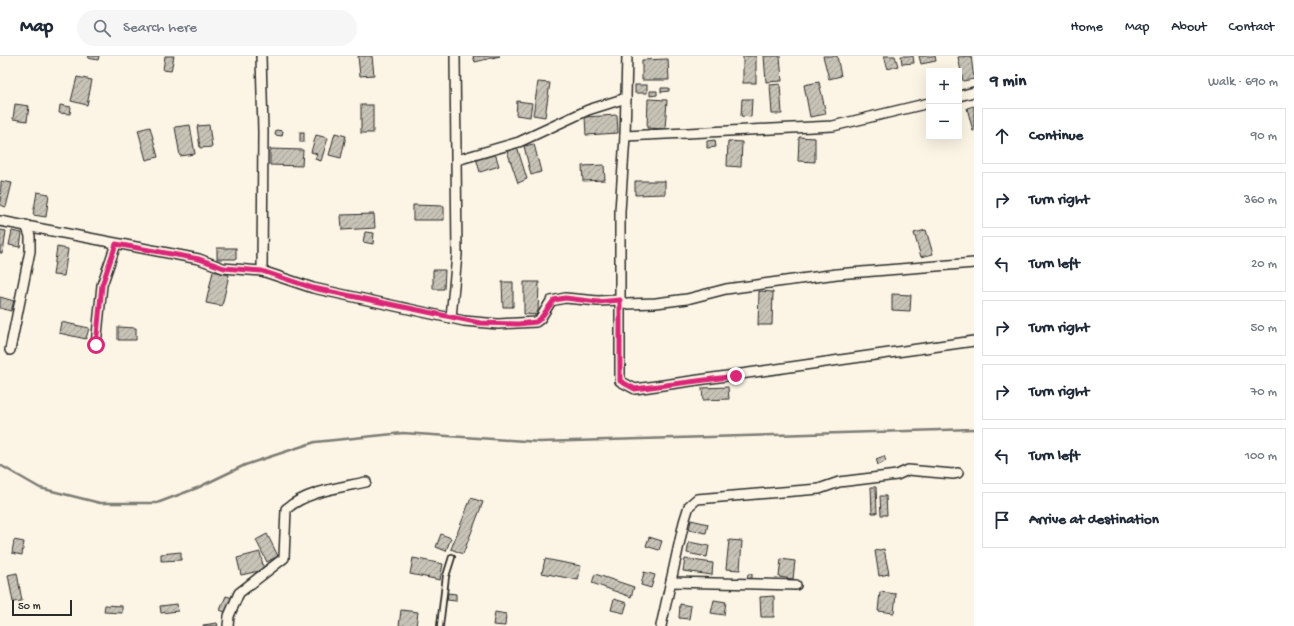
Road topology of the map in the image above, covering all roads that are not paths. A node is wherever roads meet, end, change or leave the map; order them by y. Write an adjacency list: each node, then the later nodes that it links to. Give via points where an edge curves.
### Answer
1 (261, 56): 14 (street)
2 (455, 56): 9 (street)
3 (627, 56): 6 (street)
4 (974, 92): 5 (street)
5 (962, 95)
6 (626, 98): 8 (street); 9 (street, via 588,110 519,142)
7 (926, 104): 8 (street, via 833,126)
8 (625, 136): 15 (street, via 620,210)
9 (457, 160): 16 (street, via 457,255)
10 (0, 221): 11 (street)
11 (26, 225): 12 (street); 19 (street, via 30,236 30,251)
12 (116, 244): 14 (street, via 199,259 224,268); 18 (street, via 102,285)
13 (974, 263): 15 (street, via 837,274 726,288 687,299 656,303 626,304)
14 (262, 271): 16 (street, via 313,288)
15 (620, 300): 16 (street, via 554,300 540,319 526,323 480,323); 17 (street, via 620,381 635,389)
16 (451, 317)
17 (974, 341)
18 (96, 345)
19 (10, 350)
20 (958, 473): 23 (street, via 908,470 897,476 839,482 819,488 697,499 689,506)
21 (366, 482): 25 (street, via 312,494 286,509 284,558 239,593 229,616)
22 (452, 558): 26 (lane, via 446,576)
23 (671, 582): 24 (street); 27 (street)
24 (796, 585)
25 (228, 626)
26 (440, 626)
27 (661, 626)

